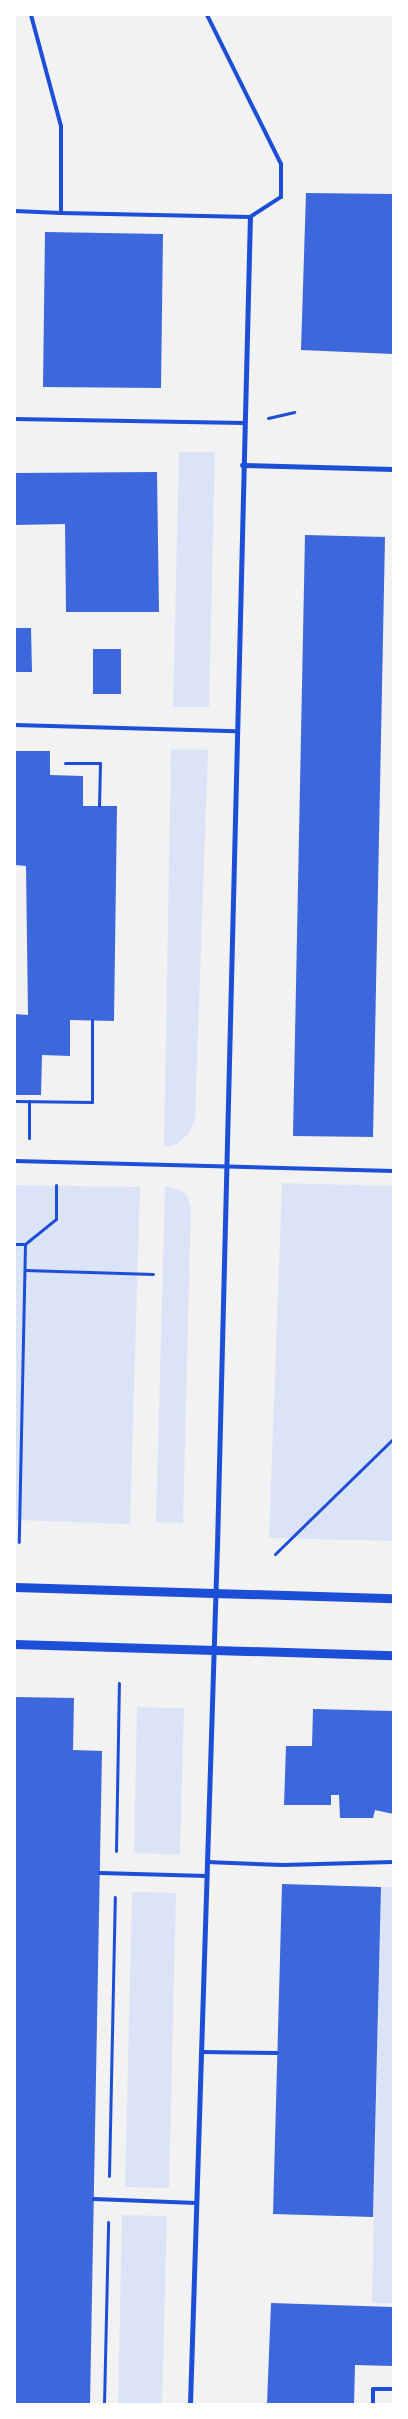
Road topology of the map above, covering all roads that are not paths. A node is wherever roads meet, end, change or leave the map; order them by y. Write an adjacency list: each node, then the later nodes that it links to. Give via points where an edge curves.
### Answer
1 (31, 15): 4 (lane, via 61,126)
2 (207, 15): 5 (lane, via 282,164 282,197)
3 (15, 211): 4 (lane)
4 (61, 213): 5 (lane)
5 (250, 217): 7 (street)
6 (15, 419): 7 (lane)
7 (243, 423): 8 (street)
8 (242, 465): 9 (street); 11 (street)
9 (393, 469)
10 (15, 725): 11 (lane)
11 (236, 731): 13 (street)
12 (15, 1161): 13 (lane)
13 (226, 1167): 14 (lane); 16 (street)
14 (393, 1171)
15 (15, 1587): 16 (street)
16 (215, 1593): 17 (street); 19 (street)
17 (393, 1598)
18 (15, 1644): 19 (street)
19 (213, 1649): 20 (street); 21 (street)
20 (393, 1655)
21 (207, 1862): 22 (lane, via 282,1865); 24 (street)
22 (393, 1862)
23 (100, 1872): 24 (lane)
24 (206, 1876): 25 (street)
25 (201, 2052): 26 (lane); 28 (street)
26 (277, 2053)
27 (94, 2200): 28 (lane)
28 (196, 2203): 30 (street)
29 (393, 2389): 31 (lane, via 373,2388)
30 (190, 2404)
31 (373, 2404)

